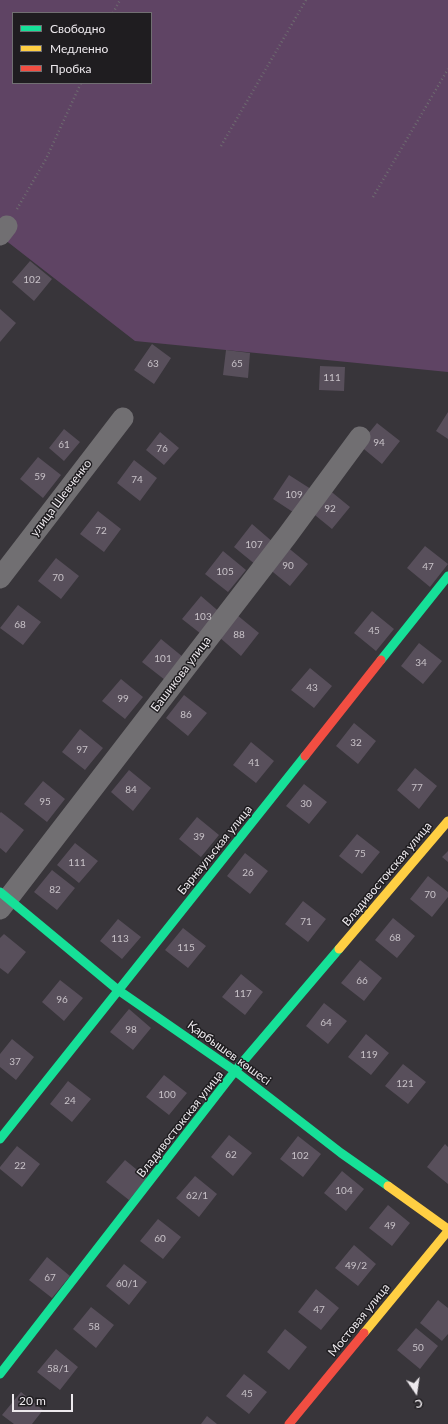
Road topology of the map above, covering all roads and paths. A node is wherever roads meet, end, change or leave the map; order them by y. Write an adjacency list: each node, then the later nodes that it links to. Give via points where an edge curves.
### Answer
1 (120, 0): 3 (path)
2 (306, 0): 6 (path)
3 (114, 12)
4 (448, 68): 7 (path)
5 (81, 84): 8 (path, via 46,159)
6 (221, 146)
7 (373, 197)
8 (3, 230)
9 (123, 418): 12 (street, улица Шевченко)
10 (360, 437): 14 (street, Башикова улица, via 287,536)
11 (448, 576): 15 (street, Барнаульская улица)
12 (0, 578)
13 (448, 821): 16 (street, Владивостокская улица)
14 (3, 900): 15 (street, Қарбышев көшесі)
15 (118, 990): 16 (street, Қарбышев көшесі); 17 (street, Барнаульская улица)
16 (236, 1071): 18 (street, Қарбышев көшесі, via 340,1153); 19 (street, Владивостокская улица)
17 (0, 1138)
18 (448, 1230): 20 (street, Мостовая улица)
19 (0, 1374)
20 (289, 1424)

